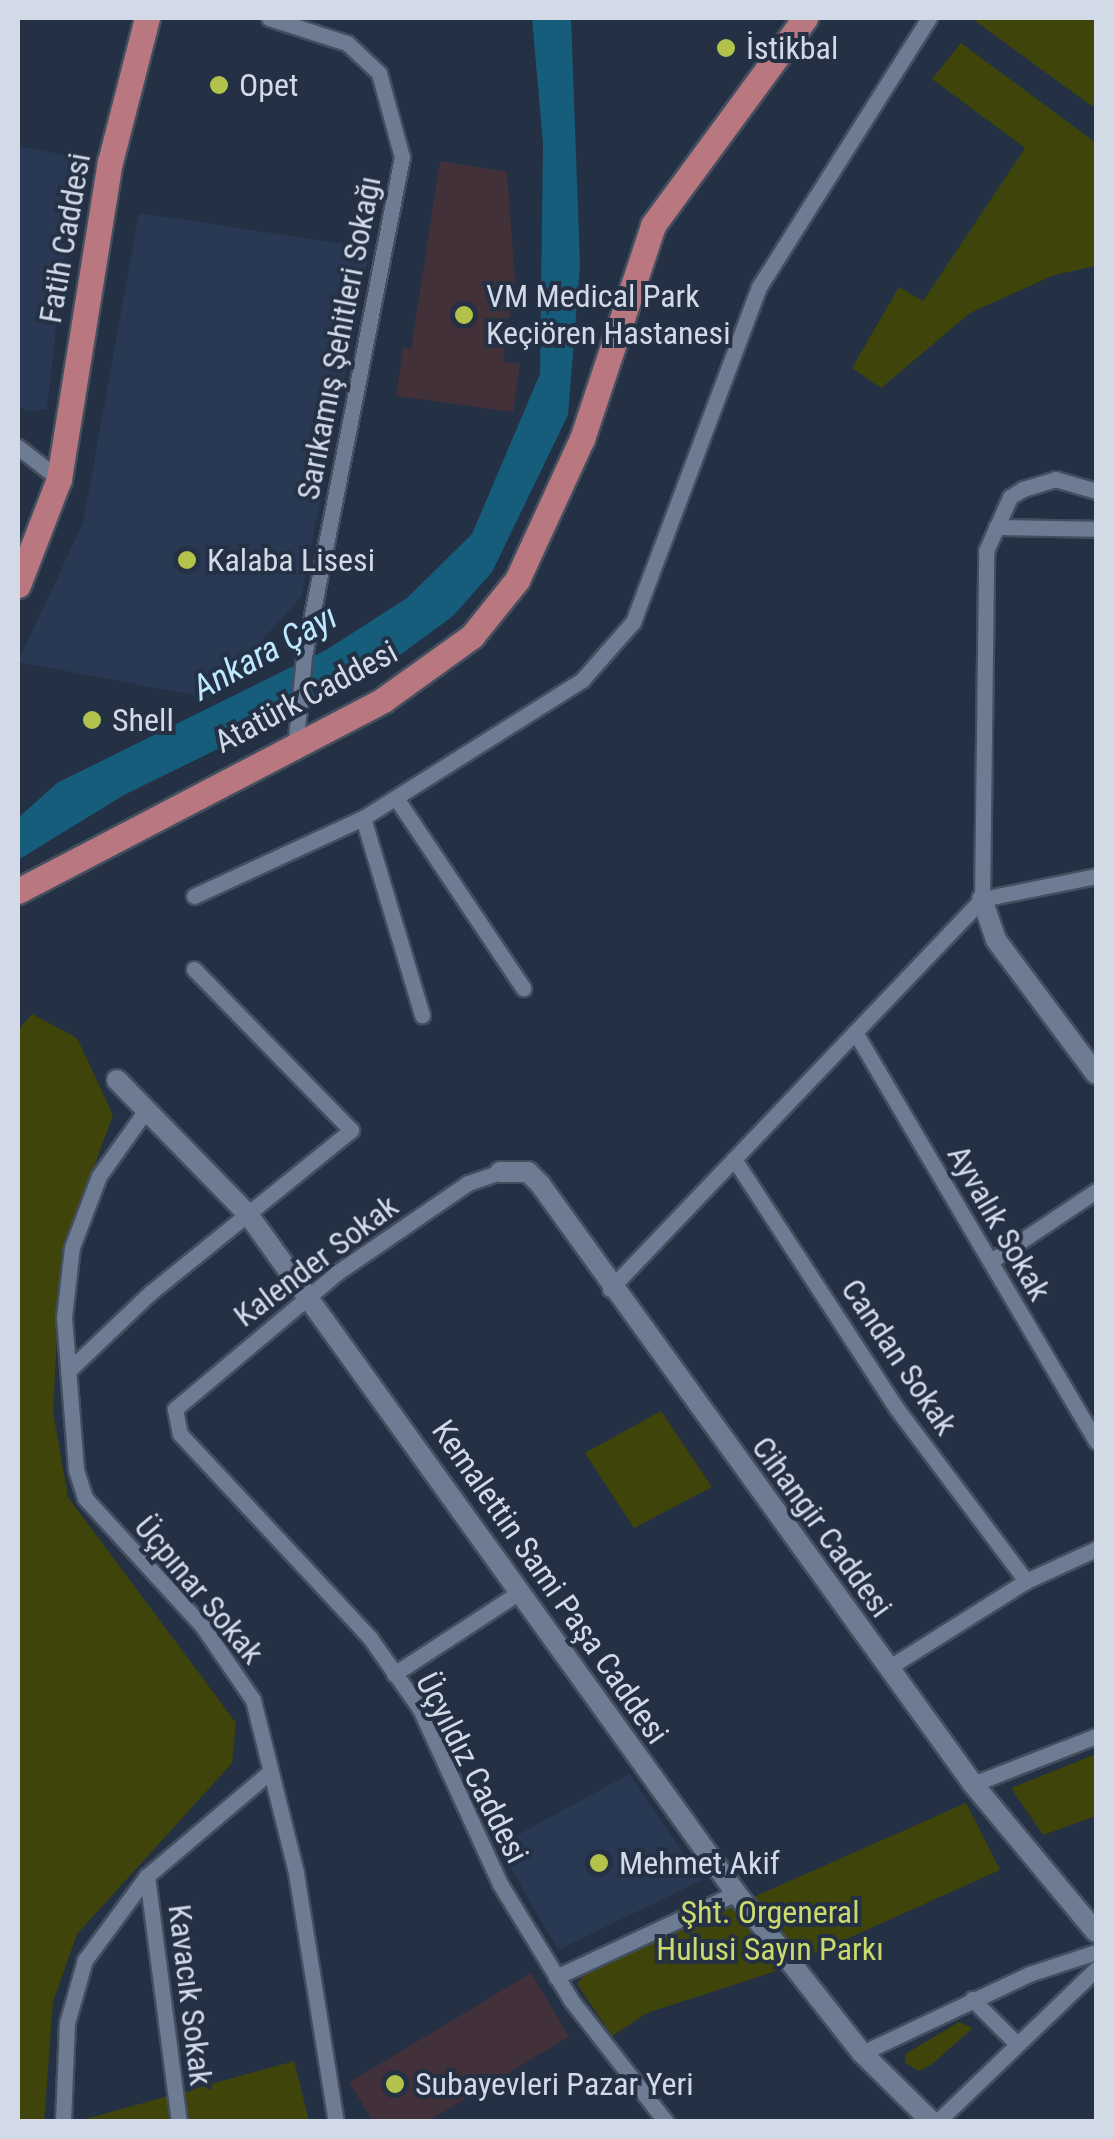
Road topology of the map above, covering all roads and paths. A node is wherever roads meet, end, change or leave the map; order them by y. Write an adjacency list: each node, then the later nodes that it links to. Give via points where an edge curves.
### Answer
1 (147, 18): 6 (main road, Fatih Caddesi, via 110,162)
2 (270, 18): 11 (street, Sarıkamış Şehitleri Sokağı, via 347,43 379,73 402,157 304,656)
3 (805, 18): 11 (main road, Atatürk Caddesi, via 653,225 582,439 516,580 472,636 384,700)
4 (929, 18): 12 (street, via 759,287 634,622 582,680)
5 (18, 446): 6 (street)
6 (58, 479): 10 (main road, Fatih Caddesi)
7 (1096, 490): 8 (street, via 1076,481 1037,482 1010,498)
8 (996, 527): 9 (street); 17 (street, via 981,569)
9 (1096, 529)
10 (18, 585)
11 (298, 727): 15 (main road, Atatürk Caddesi)
12 (396, 798): 13 (street); 19 (street)
13 (363, 818): 16 (street); 20 (street)
14 (1096, 876): 17 (street)
15 (18, 891)
16 (194, 896)
17 (982, 899): 21 (street); 22 (street, via 996,940)
18 (194, 969): 28 (street, via 351,1130)
19 (523, 988)
20 (422, 1016)
21 (855, 1032): 25 (street); 29 (street, Ayvalık Sokak)
22 (1096, 1074)
23 (117, 1080): 24 (street, Kemalettin Sami Paşa Caddesi)
24 (144, 1113): 28 (street, Kemalettin Sami Paşa Caddesi); 32 (street, Üçpınar Sokak, via 99,1176 72,1247)
25 (734, 1159): 30 (street); 36 (street, Candan Sokak, via 898,1409)
26 (500, 1172): 30 (street, Cihangir Caddesi, via 528,1172 540,1184); 31 (street, Kalender Sokak, via 468,1183)
27 (1096, 1191): 29 (street)
28 (247, 1213): 31 (street, Kemalettin Sami Paşa Caddesi); 32 (street)
29 (991, 1261): 34 (street, Ayvalık Sokak)
30 (610, 1289): 38 (street, Cihangir Caddesi)
31 (310, 1294): 33 (street, Kalender Sokak); 37 (street, Kemalettin Sami Paşa Caddesi)
32 (68, 1371): 41 (street, Üçpınar Sokak, via 85,1498 202,1627 253,1700)
33 (175, 1409): 39 (street, Üçyıldız Caddesi, via 180,1434)
34 (1096, 1441)
35 (1096, 1549): 36 (street)
36 (1026, 1581): 38 (street)
37 (520, 1592): 39 (street); 44 (street, Kemalettin Sami Paşa Caddesi)
38 (888, 1668): 42 (street, Cihangir Caddesi)
39 (394, 1674): 48 (street, Üçyıldız Caddesi, via 428,1726 500,1884)
40 (1096, 1736): 42 (street)
41 (266, 1775): 43 (street); 55 (street, Üçpınar Sokak, via 296,1873)
42 (973, 1784): 45 (street, Cihangir Caddesi)
43 (146, 1876): 53 (street, via 85,1960 68,2023); 54 (street, Kavacık Sokak)
44 (736, 1893): 48 (street); 51 (street, Kemalettin Sami Paşa Caddesi)
45 (1096, 1932)
46 (1096, 1952): 49 (street)
47 (1096, 1969): 50 (street)
48 (556, 1977): 52 (street, Üçyıldız Caddesi)
49 (972, 1999): 50 (street); 51 (street)
50 (1014, 2042): 56 (street)
51 (862, 2053): 56 (street, Kemalettin Sami Paşa Caddesi)
52 (660, 2119)
53 (64, 2122)
54 (178, 2122)
55 (336, 2122)
56 (934, 2122)

